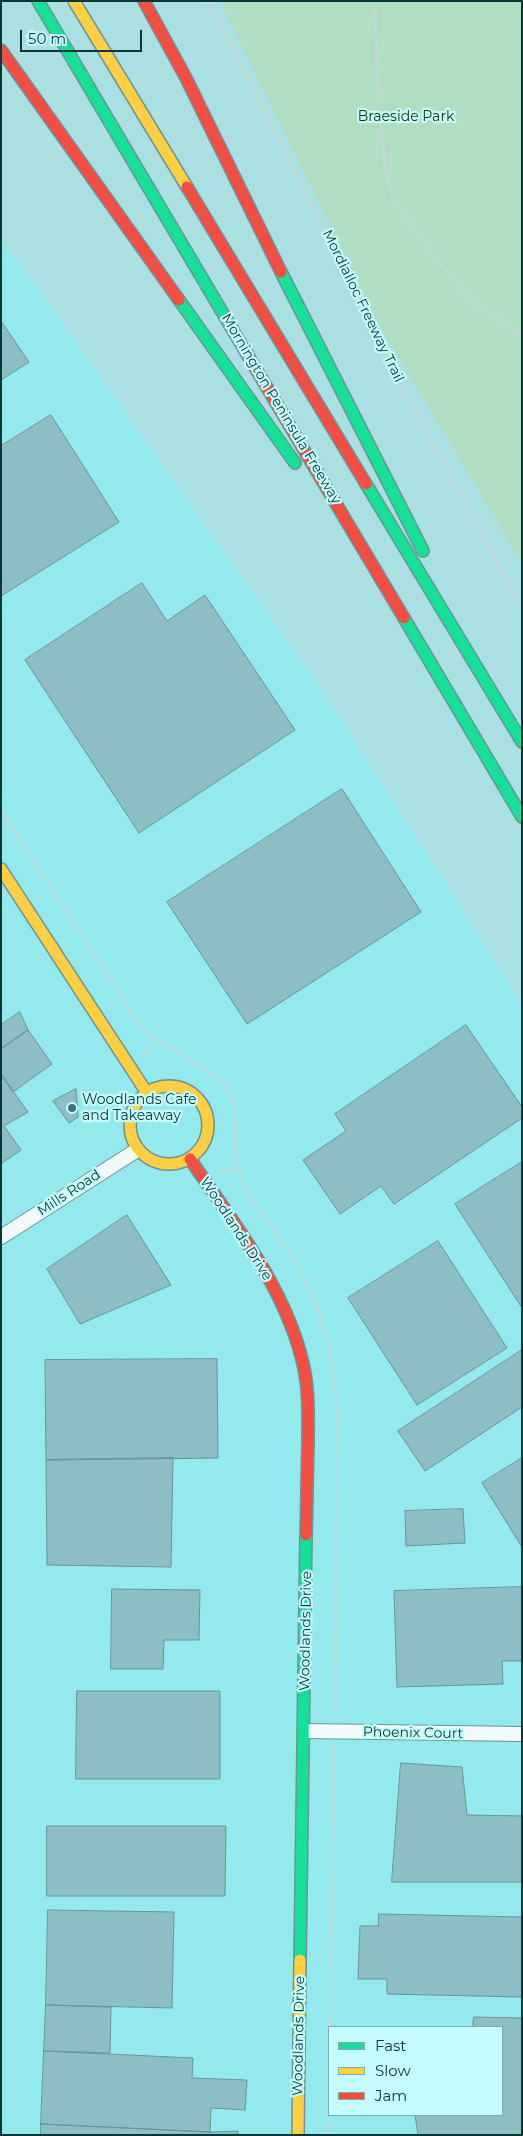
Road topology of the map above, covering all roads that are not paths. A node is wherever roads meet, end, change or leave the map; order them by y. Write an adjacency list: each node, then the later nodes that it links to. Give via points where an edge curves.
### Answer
1 (38, 1): 9 (main road, Mornington Peninsula Freeway)
2 (74, 1): 11 (main road)
3 (144, 1): 7 (main road, via 186,78)
4 (1, 50): 5 (main road)
5 (304, 475)
6 (315, 491): 9 (main road)
7 (429, 562)
8 (448, 596): 10 (main road)
9 (405, 619): 12 (main road, Mornington Peninsula Freeway)
10 (522, 724)
11 (522, 742)
12 (522, 817)
13 (1, 869): 14 (main road)
14 (147, 1093): 15 (main road, via 135,1104 130,1115 131,1138); 16 (main road, via 168,1086 182,1088 202,1104 208,1127 199,1151)
15 (137, 1150): 16 (main road, via 155,1163 168,1165); 17 (street, Mills Road)
16 (190, 1159): 18 (main road, Woodlands Drive, via 270,1281 290,1321 304,1368 308,1414)
17 (1, 1237)
18 (304, 1731): 19 (street, Phoenix Court); 20 (main road, Woodlands Drive)
19 (522, 1734)
20 (298, 2135)

